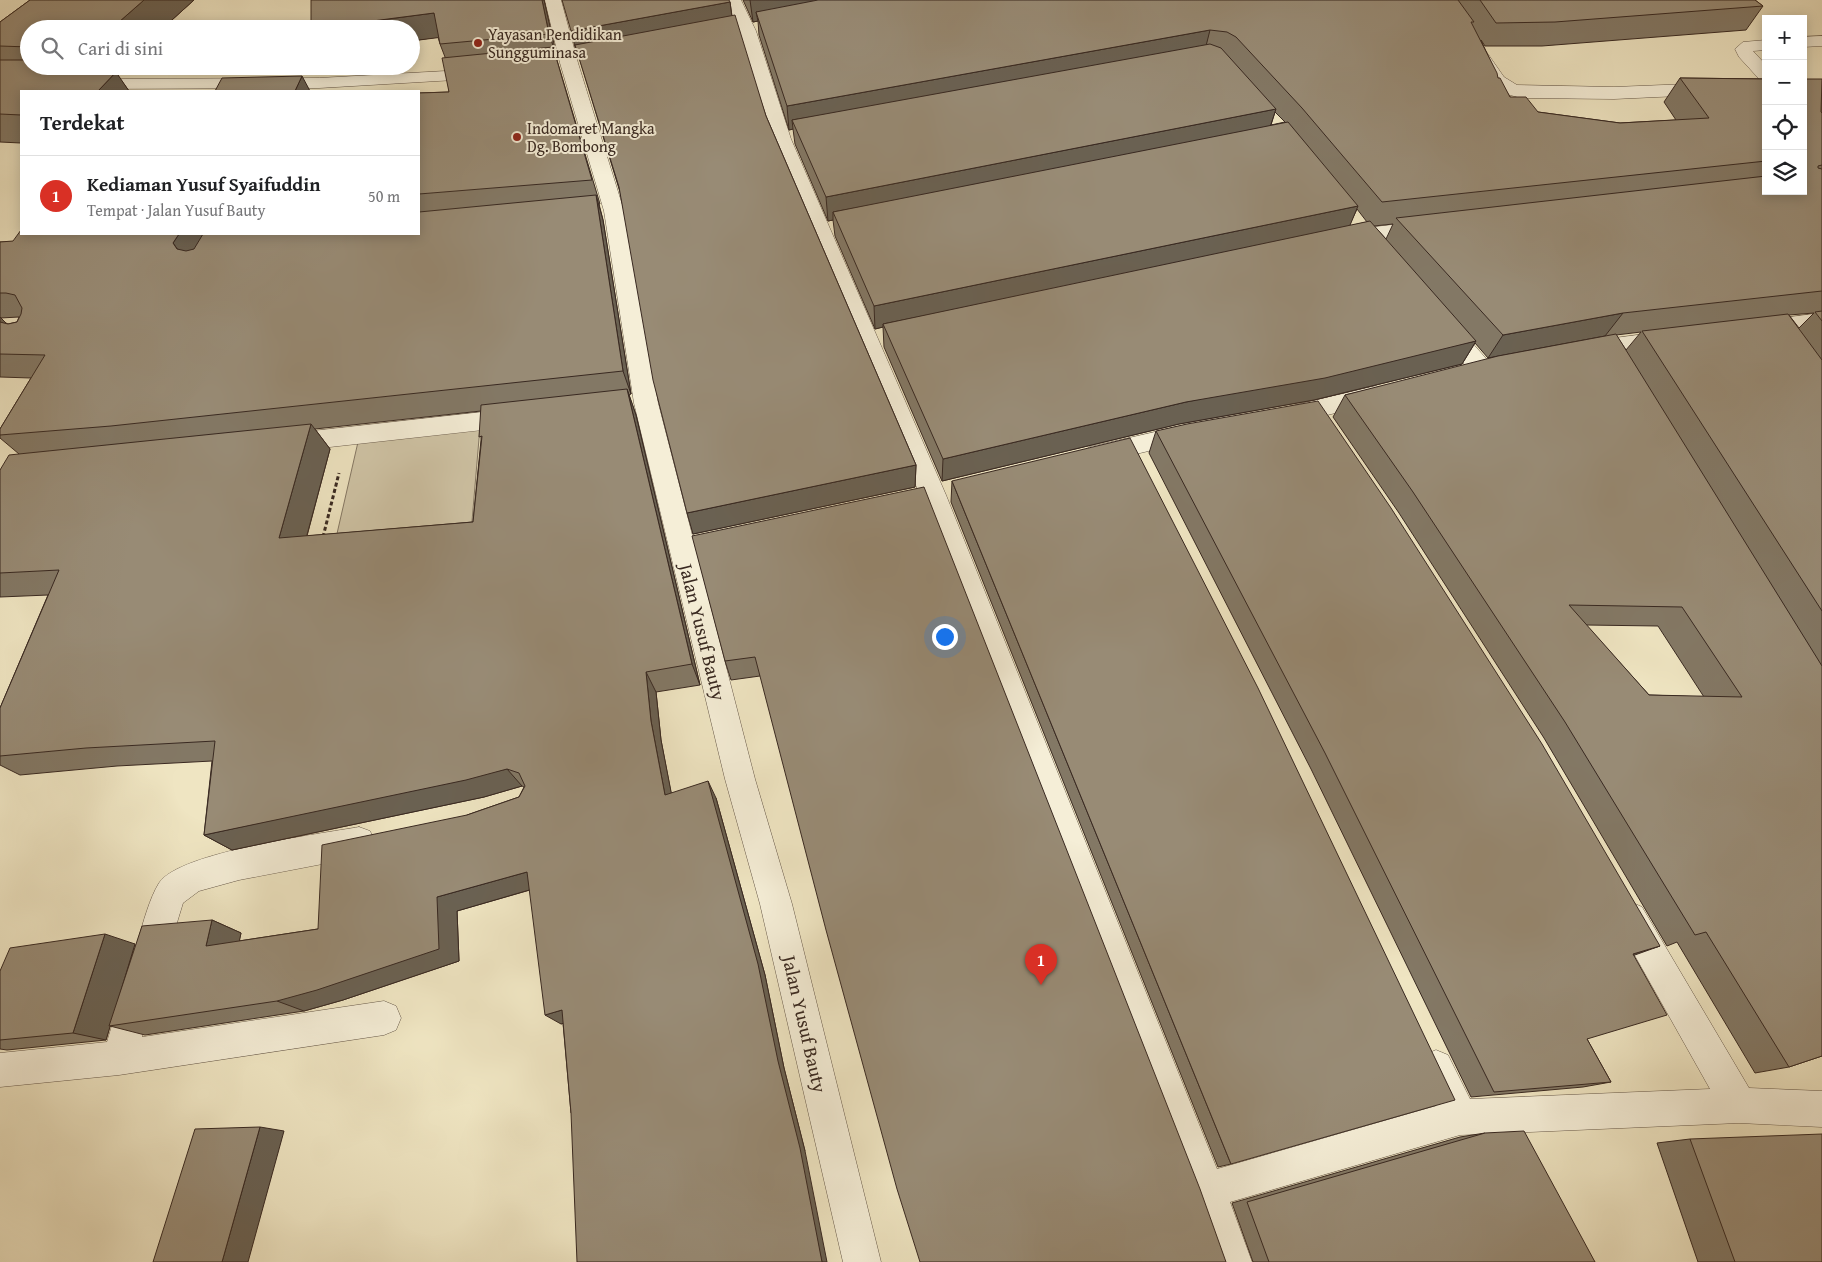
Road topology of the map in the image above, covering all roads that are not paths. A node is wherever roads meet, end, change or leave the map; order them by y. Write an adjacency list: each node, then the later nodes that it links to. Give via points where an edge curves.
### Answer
1 (553, 0): 40 (street, Jalan Yusuf Bauty, via 604,212 637,404 692,547 740,779 776,904)
2 (733, 0): 39 (street, via 876,339 933,495)
3 (1441, 0): 10 (street, via 1498,81 1521,92 1614,93)
4 (1807, 42): 5 (street)
5 (1822, 42)
6 (1762, 44): 9 (street, via 1749,46 1744,53)
7 (498, 72): 11 (street)
8 (65, 83): 11 (street)
9 (1762, 83)
10 (1762, 86)
11 (235, 88)
12 (1443, 226): 13 (street)
13 (1326, 243)
14 (1430, 309): 23 (street, via 1491,367)
15 (1822, 321): 16 (street)
16 (1772, 327): 17 (street); 20 (street)
17 (1733, 332)
18 (1694, 336): 19 (street)
19 (1606, 346): 21 (street); 22 (street)
20 (1789, 350)
21 (1558, 355)
22 (1621, 372)
23 (1454, 376)
24 (1398, 390): 26 (street, via 1322,423)
25 (538, 415): 28 (street)
26 (1266, 420)
27 (1208, 430): 29 (street, via 1138,459)
28 (266, 445)
29 (1075, 460)
30 (390, 835): 34 (street, via 239,865 182,883 171,893 159,924)
31 (1615, 890): 36 (street)
32 (384, 1018): 34 (street)
33 (1426, 1046): 38 (street)
34 (119, 1058): 35 (street)
35 (0, 1070)
36 (1740, 1105): 37 (street); 38 (street)
37 (1822, 1109)
38 (1460, 1117): 39 (street)
39 (1207, 1190): 41 (street)
40 (862, 1262)
41 (1233, 1262)

